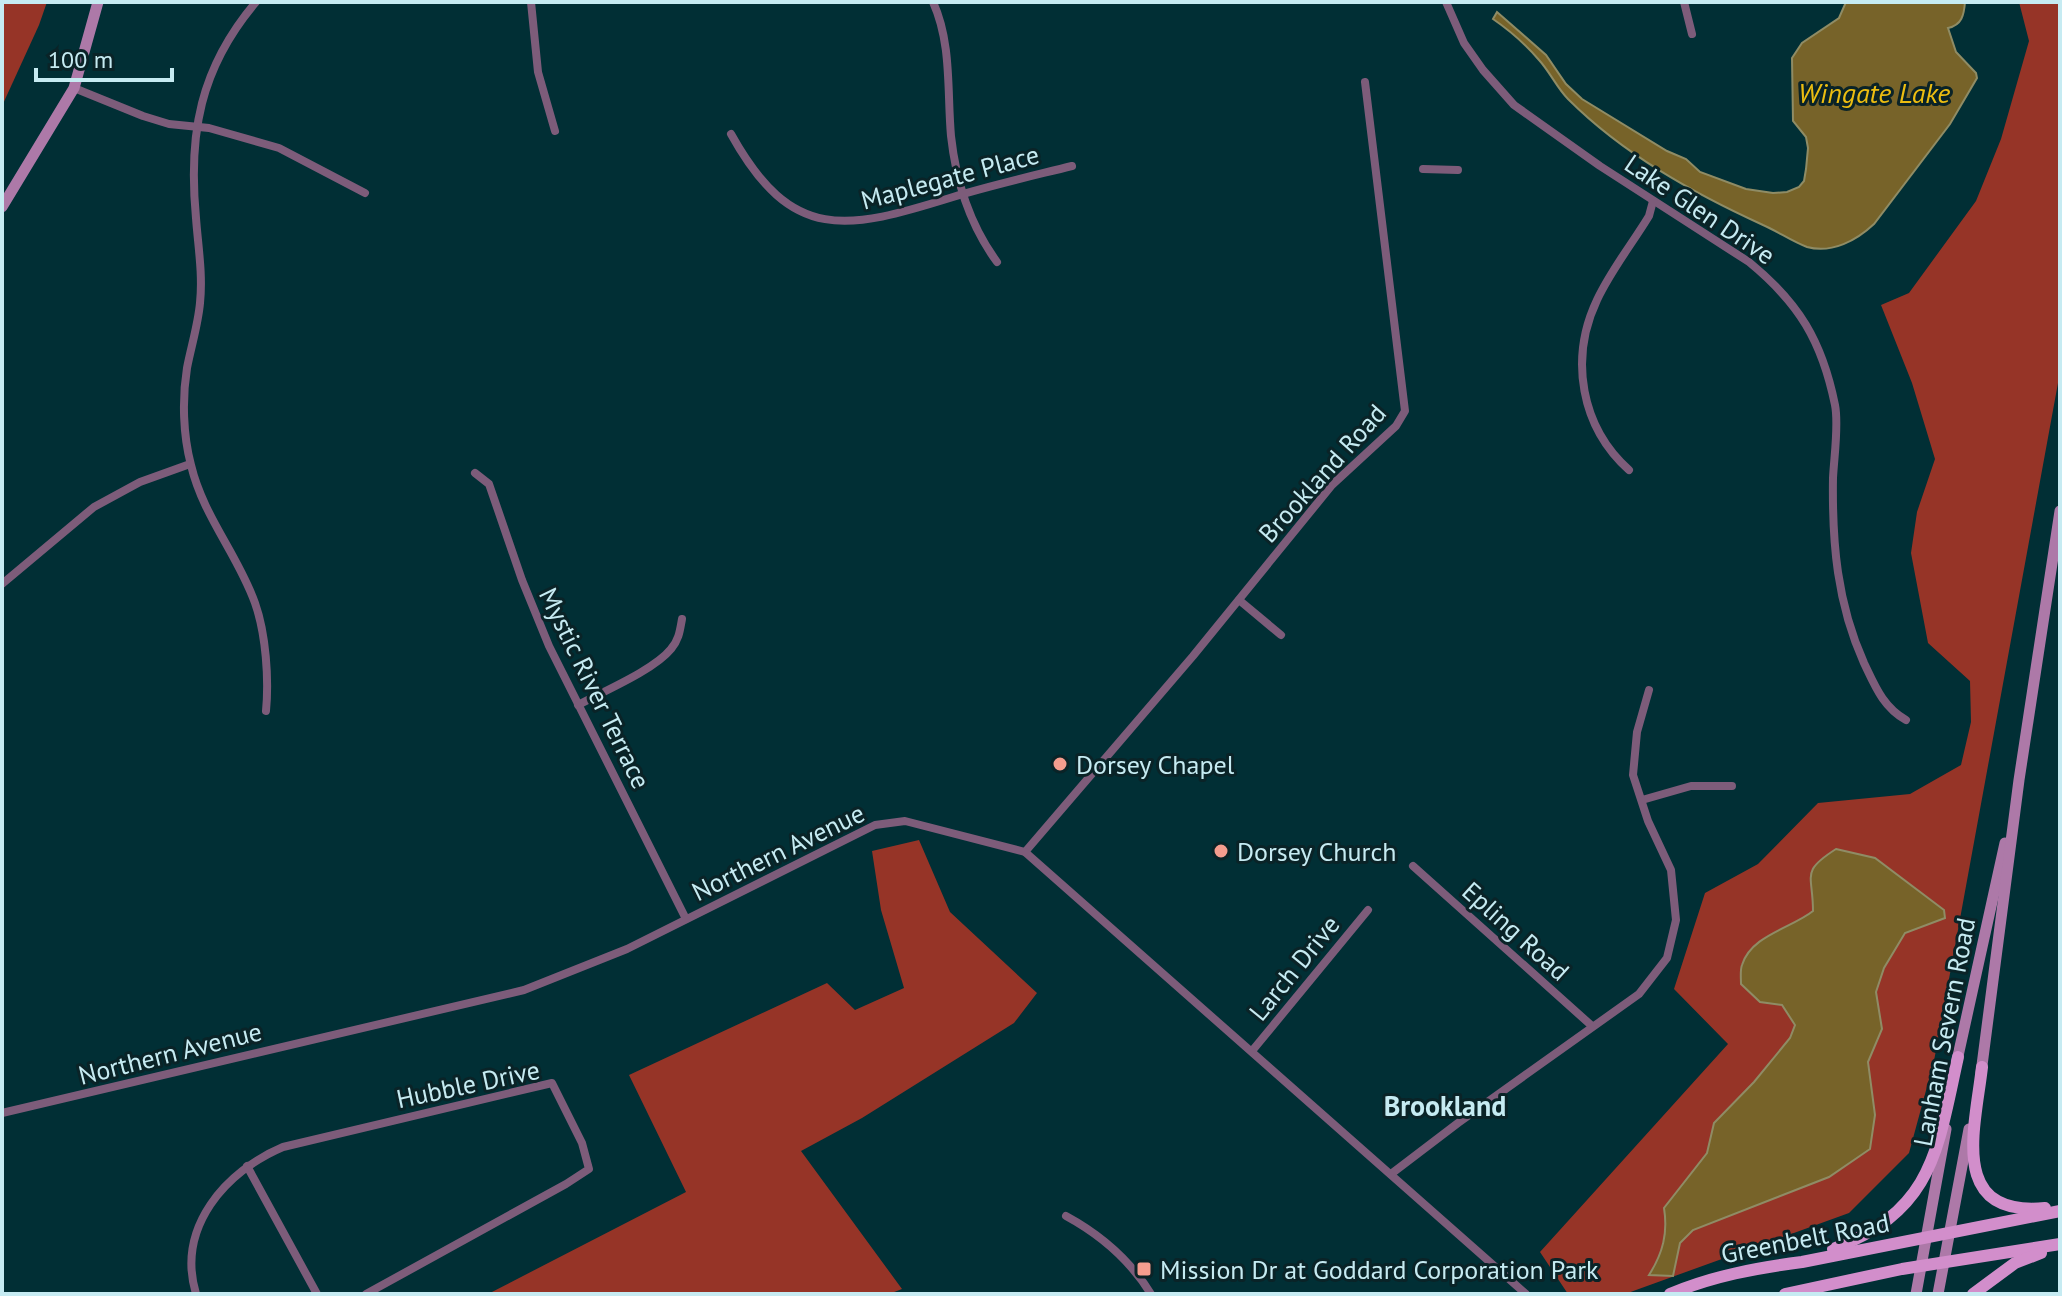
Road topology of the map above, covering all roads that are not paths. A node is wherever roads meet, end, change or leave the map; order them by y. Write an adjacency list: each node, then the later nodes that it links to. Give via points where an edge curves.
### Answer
1 (98, 2): 9 (main road)
2 (256, 2): 10 (street, via 222,52)
3 (531, 2): 11 (street, via 538,72)
4 (933, 2): 17 (street, via 947,57 951,136)
5 (1446, 2): 18 (street, Lake Glen Drive, via 1464,43 1514,105)
6 (1684, 2): 7 (street)
7 (1692, 34)
8 (1365, 82): 26 (street, Brookland Road, via 1405,411 1396,426 1332,485)
9 (74, 88): 10 (street, via 143,116); 19 (main road)
10 (195, 127): 16 (street, via 279,148); 21 (street, via 201,289 185,389)
11 (555, 131)
12 (731, 134): 17 (street, Maplegate Place, via 767,188 819,218 855,223)
13 (1072, 166): 17 (street, Maplegate Place)
14 (1423, 169): 15 (street)
15 (1458, 170)
16 (365, 193)
17 (963, 194): 20 (street, via 974,225)
18 (1653, 201): 22 (street, via 1596,303 1583,358 1583,386 1592,420 1606,446); 32 (street, Lake Glen Drive, via 1771,280 1811,330 1835,407 1833,530 1839,591 1852,638 1877,691 1888,708)
19 (2, 207)
20 (997, 262)
21 (190, 464): 25 (street, via 140,482 94,507); 31 (street, via 256,604 267,677)
22 (1629, 470)
23 (475, 473): 30 (street, Mystic River Terrace, via 489,484 538,619)
24 (2060, 511): 33 (main road, Lanham Severn Road)
25 (2, 584)
26 (1239, 600): 28 (street); 36 (street, Brookland Road)
27 (682, 619): 30 (street, via 679,636 660,660)
28 (1281, 635)
29 (1649, 690): 35 (street, via 1637,732 1633,775)
30 (578, 705): 39 (street, Mystic River Terrace)
31 (266, 711)
32 (1906, 720)
33 (2019, 780): 42 (main road, Lanham Severn Road); 43 (main road, Lanham Severn Road)
34 (1732, 786): 35 (street, via 1691,786)
35 (1642, 800): 40 (street, via 1671,870 1676,920 1671,949 1639,994)
36 (1025, 852): 39 (street, Northern Avenue, via 905,821 888,822); 41 (street, Northern Avenue)
37 (1413, 866): 40 (street, Epling Road)
38 (1368, 910): 41 (street, Larch Drive)
39 (686, 919): 44 (street, Northern Avenue, via 524,990)
40 (1592, 1026): 46 (street)
41 (1252, 1051): 46 (street, Northern Avenue)
42 (1958, 1057): 50 (main road, Lanham Severn Road); 54 (main road, via 1935,1155 1920,1186 1900,1209 1879,1228 1851,1242)
43 (1982, 1067): 47 (main road, via 1973,1160 1978,1183 2004,1206); 49 (main road, Lanham Severn Road)
44 (2, 1113)
45 (247, 1166): 55 (street, Hubble Drive, via 214,1197 201,1222 193,1266); 56 (street); 57 (street, Hubble Drive, via 283,1147 552,1083 589,1169)
46 (1391, 1174): 59 (street, Northern Avenue)
47 (2060, 1209): 49 (main road, Greenbelt Road)
48 (1066, 1216): 58 (street, via 1110,1245)
49 (1951, 1232): 50 (main road, Greenbelt Road); 52 (main road, Lanham Severn Road)
50 (1927, 1236): 53 (main road, Lanham Severn Road); 54 (main road, Greenbelt Road)
51 (2060, 1246): 52 (main road, Greenbelt Road); 64 (main road, via 2015,1263)
52 (1944, 1262): 53 (main road, Greenbelt Road); 63 (main road, Lanham Severn Road)
53 (1921, 1266): 61 (main road, Greenbelt Road); 62 (main road, Lanham Severn Road)
54 (1762, 1267): 60 (main road, Greenbelt Road)
55 (196, 1294)
56 (317, 1294)
57 (366, 1294)
58 (1151, 1294)
59 (1526, 1294)
60 (1670, 1294)
61 (1785, 1294)
62 (1916, 1294)
63 (1938, 1294)
64 (1973, 1294)

